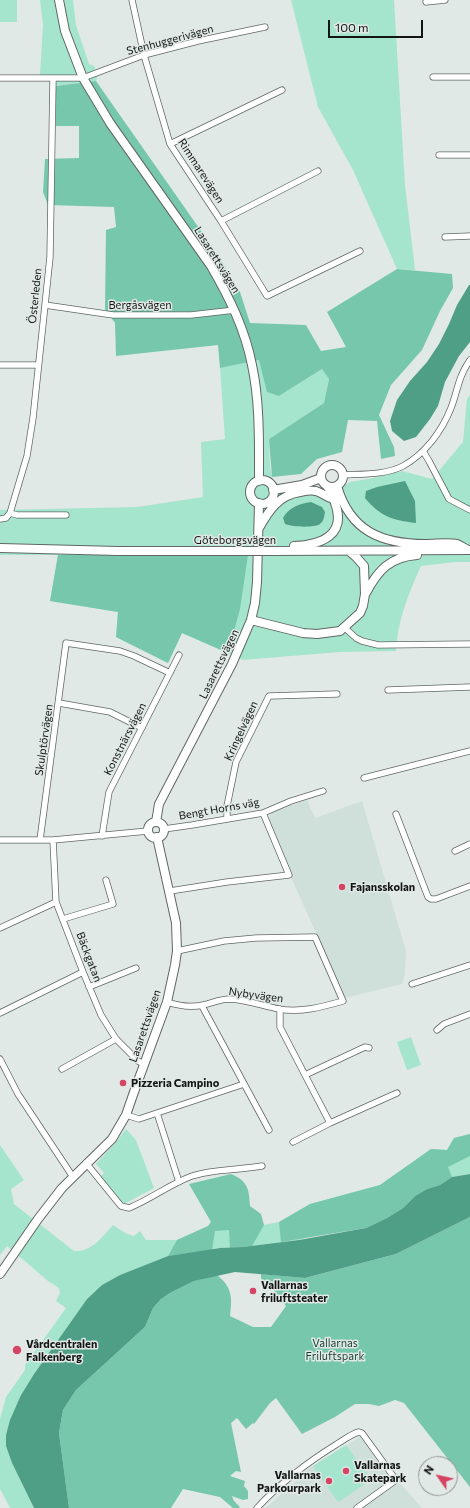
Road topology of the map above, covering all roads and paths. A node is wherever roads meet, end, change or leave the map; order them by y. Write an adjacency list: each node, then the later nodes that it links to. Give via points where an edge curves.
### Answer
1 (58, 0): 10 (street, via 64,31)
2 (132, 0): 6 (street, Rimmarevägen)
3 (446, 0): 4 (street)
4 (426, 2)
5 (265, 27): 6 (street, Stenhuggerivägen)
6 (144, 55): 10 (street, Stenhuggerivägen); 13 (street, Rimmarevägen)
7 (433, 77): 8 (street)
8 (470, 77)
9 (0, 78): 11 (street, Stenhuggerivägen)
10 (83, 78): 11 (street, Stenhuggerivägen); 22 (street, Lasarettsvägen, via 110,123 211,266)
11 (53, 79): 21 (street, Österleden, via 50,257)
12 (282, 90): 13 (street)
13 (170, 144): 17 (street, Rimmarevägen)
14 (439, 155): 15 (street)
15 (470, 155)
16 (318, 171): 17 (street)
17 (221, 221): 20 (street, Rimmarevägen, via 267,296)
18 (470, 236): 19 (street)
19 (445, 237)
20 (360, 250)
21 (45, 305): 22 (street, Bergåsvägen, via 108,315 199,314); 25 (street, Österleden)
22 (235, 310): 29 (street, Lasarettsvägen, via 256,386)
23 (470, 360): 26 (street, via 458,381 444,424)
24 (0, 365): 25 (street)
25 (38, 365): 36 (street, Österleden, via 27,456)
26 (422, 451): 27 (street, via 403,466 382,472); 35 (street, via 450,499)
27 (343, 475): 28 (street, via 339,468 331,464 322,469); 31 (street)
28 (321, 478): 30 (street); 32 (street, via 302,485)
29 (259, 481): 32 (street, via 269,483); 34 (street, Lasarettsvägen, via 253,484 250,491 253,500)
30 (327, 486): 31 (street); 33 (street, via 332,492)
31 (337, 486): 43 (street, via 349,514 373,534 405,544 457,544)
32 (273, 490): 34 (street, via 273,496 269,501)
33 (333, 499): 39 (street, via 316,491 295,493 275,504); 41 (street, via 338,519 327,538 318,543)
34 (259, 503): 39 (street, Lasarettsvägen)
35 (470, 510)
36 (10, 513): 37 (street); 38 (street, via 6,518)
37 (66, 515)
38 (0, 519)
39 (259, 528): 45 (street, Lasarettsvägen, via 257,582)
40 (0, 548): 41 (street, Göteborgsvägen, bridge, via 226,551)
41 (270, 548): 42 (street, Göteborgsvägen)
42 (349, 551): 43 (street, Göteborgsvägen); 44 (street, via 364,566)
43 (469, 552): 44 (street, via 408,556 394,560 382,570)
44 (365, 594): 46 (street, via 360,613)
45 (251, 620): 46 (street, via 303,633 340,632); 61 (street, Lasarettsvägen, via 232,664 160,804)
46 (345, 628): 47 (street, via 356,638 378,645)
47 (470, 644)
48 (179, 655): 49 (street, Konstnärsvägen)
49 (170, 673): 53 (street, Skulptörvägen, via 120,651 66,643); 54 (street, Konstnärsvägen)
50 (470, 687): 51 (street)
51 (388, 690)
52 (337, 694): 60 (street, Kringelvägen, via 269,696 236,762)
53 (59, 703): 54 (street, via 110,712); 67 (street, Skulptörvägen)
54 (142, 728): 64 (street, Konstnärsvägen, via 109,792)
55 (470, 751): 56 (street)
56 (364, 778)
57 (323, 791): 58 (street, Bengt Horns väg)
58 (263, 813): 60 (street, Bengt Horns väg); 73 (street, via 289,875)
59 (396, 814): 72 (street, via 426,893 431,899 436,900)
60 (226, 819): 62 (street, Bengt Horns väg)
61 (156, 822): 62 (street); 63 (street, Lasarettsvägen, via 150,824)
62 (164, 829): 65 (street, via 162,835)
63 (148, 831): 64 (street); 65 (street)
64 (102, 836): 68 (street)
65 (157, 837): 73 (street, Lasarettsvägen)
66 (0, 840): 67 (street)
67 (40, 840): 68 (street)
68 (53, 840): 74 (street, Bäckgatan)
69 (470, 844): 70 (street)
70 (455, 851)
71 (106, 880): 75 (street, via 113,904)
72 (470, 886)
73 (170, 891): 77 (street, Lasarettsvägen, via 176,923)
74 (56, 902): 75 (street, Bäckgatan); 76 (street)
75 (63, 919): 80 (street, Bäckgatan)
76 (0, 928)
77 (177, 951): 83 (street, Lasarettsvägen); 85 (street, Nybyvägen, via 256,938 315,936 343,1001 299,1010)
78 (470, 965): 81 (street)
79 (136, 968): 82 (street)
80 (83, 972): 82 (street, Bäckgatan); 86 (street)
81 (412, 984)
82 (90, 987): 89 (street, Bäckgatan, via 101,1014)
83 (166, 1002): 84 (street, Nybyvägen, via 182,1006); 92 (street, Lasarettsvägen)
84 (202, 1006): 85 (street, Nybyvägen, via 230,1000); 95 (street)
85 (280, 1009): 94 (street, via 280,1027)
86 (0, 1013)
87 (470, 1014): 88 (street, via 444,1024)
88 (437, 1030)
89 (116, 1040): 92 (street, Bäckgatan); 93 (street)
90 (369, 1048): 94 (street, via 365,1047)
91 (0, 1059): 104 (street, via 18,1094)
92 (144, 1064): 98 (street, Lasarettsvägen)
93 (62, 1069)
94 (305, 1075): 99 (street)
95 (244, 1084): 97 (street); 100 (street)
96 (397, 1093): 99 (street)
97 (157, 1113): 98 (street, via 139,1119); 105 (street)
98 (126, 1115): 102 (street, Lasarettsvägen, via 112,1139)
99 (330, 1123): 101 (street)
100 (269, 1130)
101 (293, 1142)
102 (86, 1163): 104 (street, Lasarettsvägen); 105 (street, via 121,1206 129,1208)
103 (262, 1166): 105 (street, via 205,1173)
104 (73, 1177): 106 (street, Lasarettsvägen, via 38,1219)
105 (179, 1182)
106 (0, 1274)
107 (258, 1508): 108 (street, via 275,1489 297,1471 359,1432 396,1480)
108 (357, 1508)

